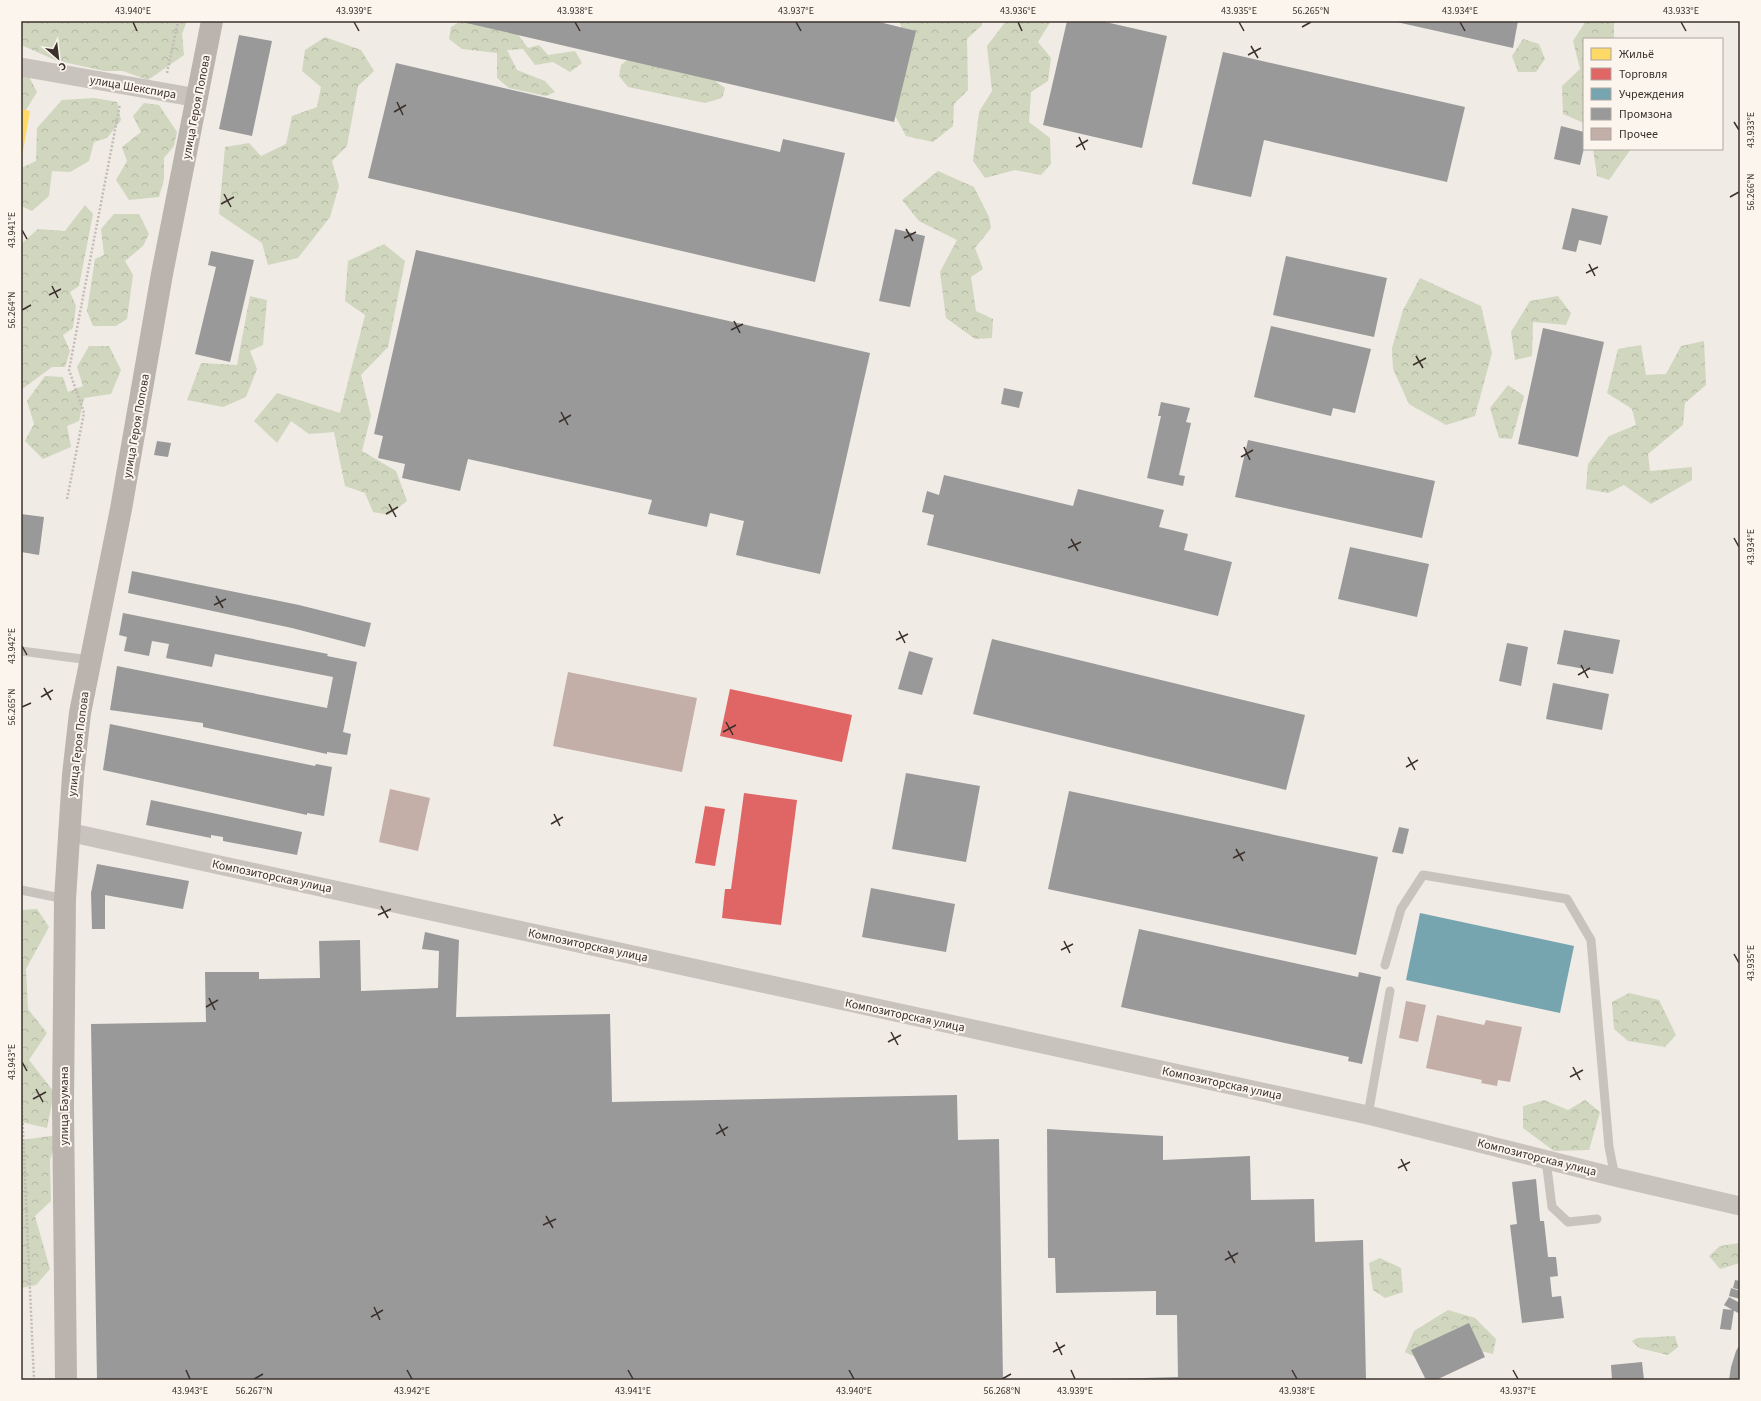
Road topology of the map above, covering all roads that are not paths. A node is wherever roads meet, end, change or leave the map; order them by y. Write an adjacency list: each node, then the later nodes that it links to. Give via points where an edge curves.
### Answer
1 (212, 21): 3 (street, улица Героя Попова)
2 (21, 66): 3 (street, улица Шекспира)
3 (198, 98): 5 (street, улица Героя Попова, via 162,274 121,509)
4 (21, 651): 5 (lane)
5 (90, 660): 6 (street, улица Героя Попова, via 80,713)
6 (68, 832): 8 (street, улица Баумана); 11 (street, Композиторская улица)
7 (21, 890): 8 (lane)
8 (65, 899): 16 (street, улица Баумана)
9 (1385, 965): 13 (lane, via 1401,909 1423,875 1567,899 1591,940 1609,1147)
10 (1390, 990): 11 (lane)
11 (1368, 1115): 12 (street, Композиторская улица)
12 (1546, 1160): 13 (street, Композиторская улица); 15 (lane, via 1552,1207 1568,1222)
13 (1615, 1177): 14 (street, Композиторская улица)
14 (1740, 1206)
15 (1597, 1218)
16 (66, 1380)

